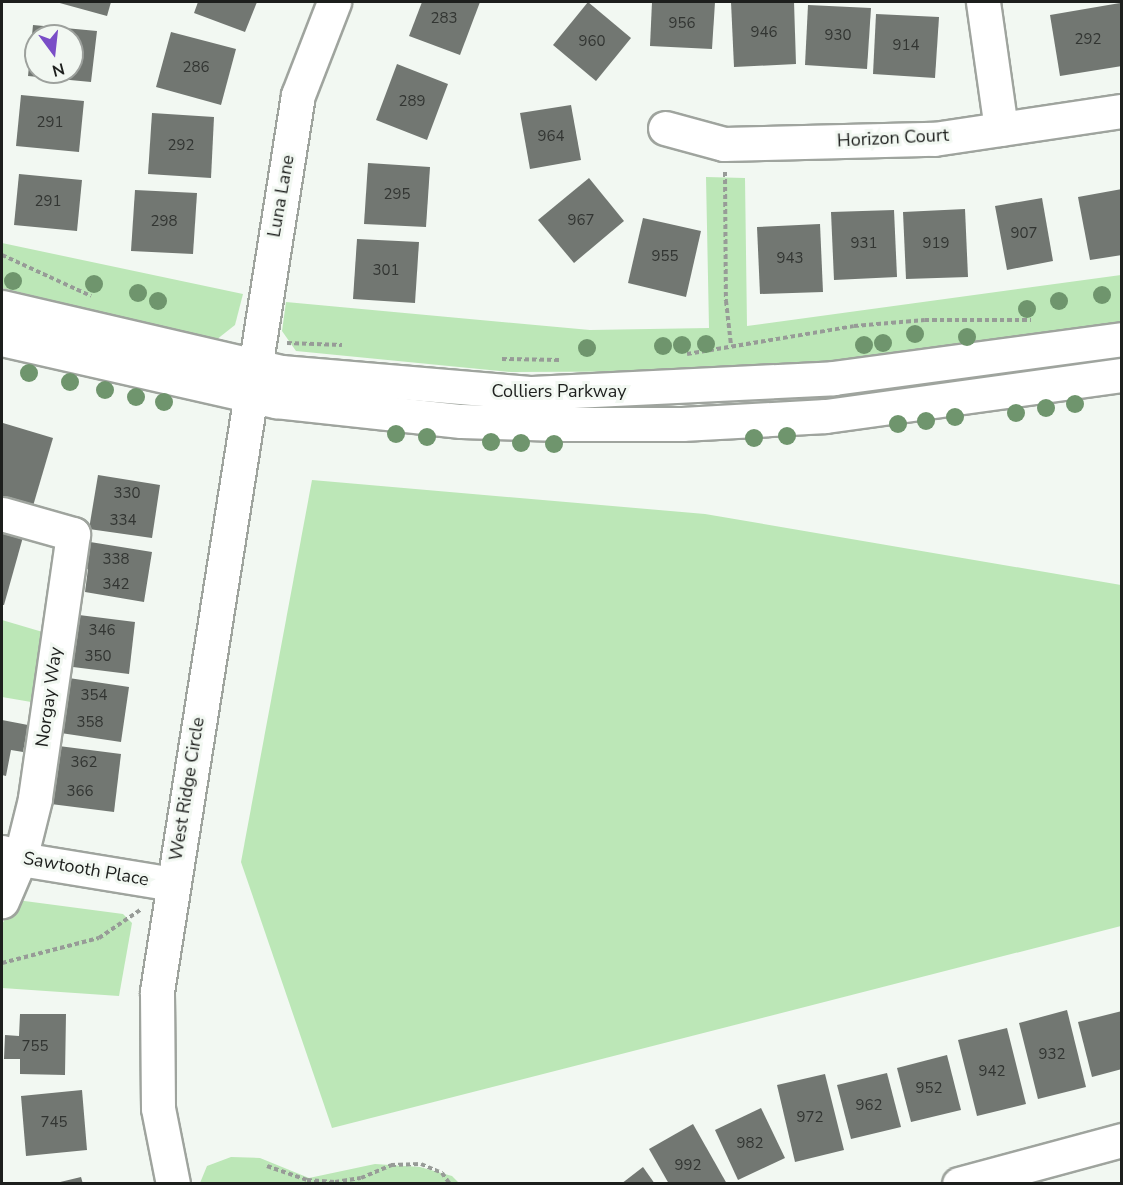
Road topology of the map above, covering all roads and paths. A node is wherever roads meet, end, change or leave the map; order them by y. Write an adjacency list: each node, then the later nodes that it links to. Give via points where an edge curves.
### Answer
1 (334, 2): 20 (street, Luna Lane, via 298,95)
2 (983, 2): 5 (street)
3 (1122, 111): 5 (street, Horizon Court)
4 (665, 128): 5 (street, Horizon Court, via 724,144 934,139)
5 (1001, 129)
6 (725, 174): 14 (path, via 726,301)
7 (2, 255): 8 (path)
8 (100, 299)
9 (2, 308): 20 (street, Colliers Parkway)
10 (1037, 320): 14 (path, via 925,320)
11 (2, 339): 20 (street, Colliers Parkway)
12 (1122, 339): 20 (street, Colliers Parkway, via 834,378 532,393 332,379)
13 (286, 343): 15 (path)
14 (731, 345): 16 (path)
15 (349, 346)
16 (679, 356)
17 (492, 359): 18 (path)
18 (570, 361)
19 (1122, 375): 20 (street, Colliers Parkway, via 826,416 682,424 461,421)
20 (251, 381): 23 (street, West Ridge Circle)
21 (2, 514): 22 (street, Norgay Way, via 73,534 35,799)
22 (11, 855): 23 (street, Sawtooth Place); 24 (street, Norgay Way)
23 (172, 884): 30 (street, West Ridge Circle, via 158,991 155,1052 158,1108)
24 (2, 901)
25 (140, 910): 26 (path, via 99,938)
26 (2, 963)
27 (1122, 1140): 33 (street)
28 (267, 1166): 29 (path, via 307,1180)
29 (361, 1178): 31 (path); 32 (path, via 391,1165 421,1164 442,1173)
30 (172, 1184)
31 (362, 1184)
32 (450, 1184)
33 (958, 1184)

